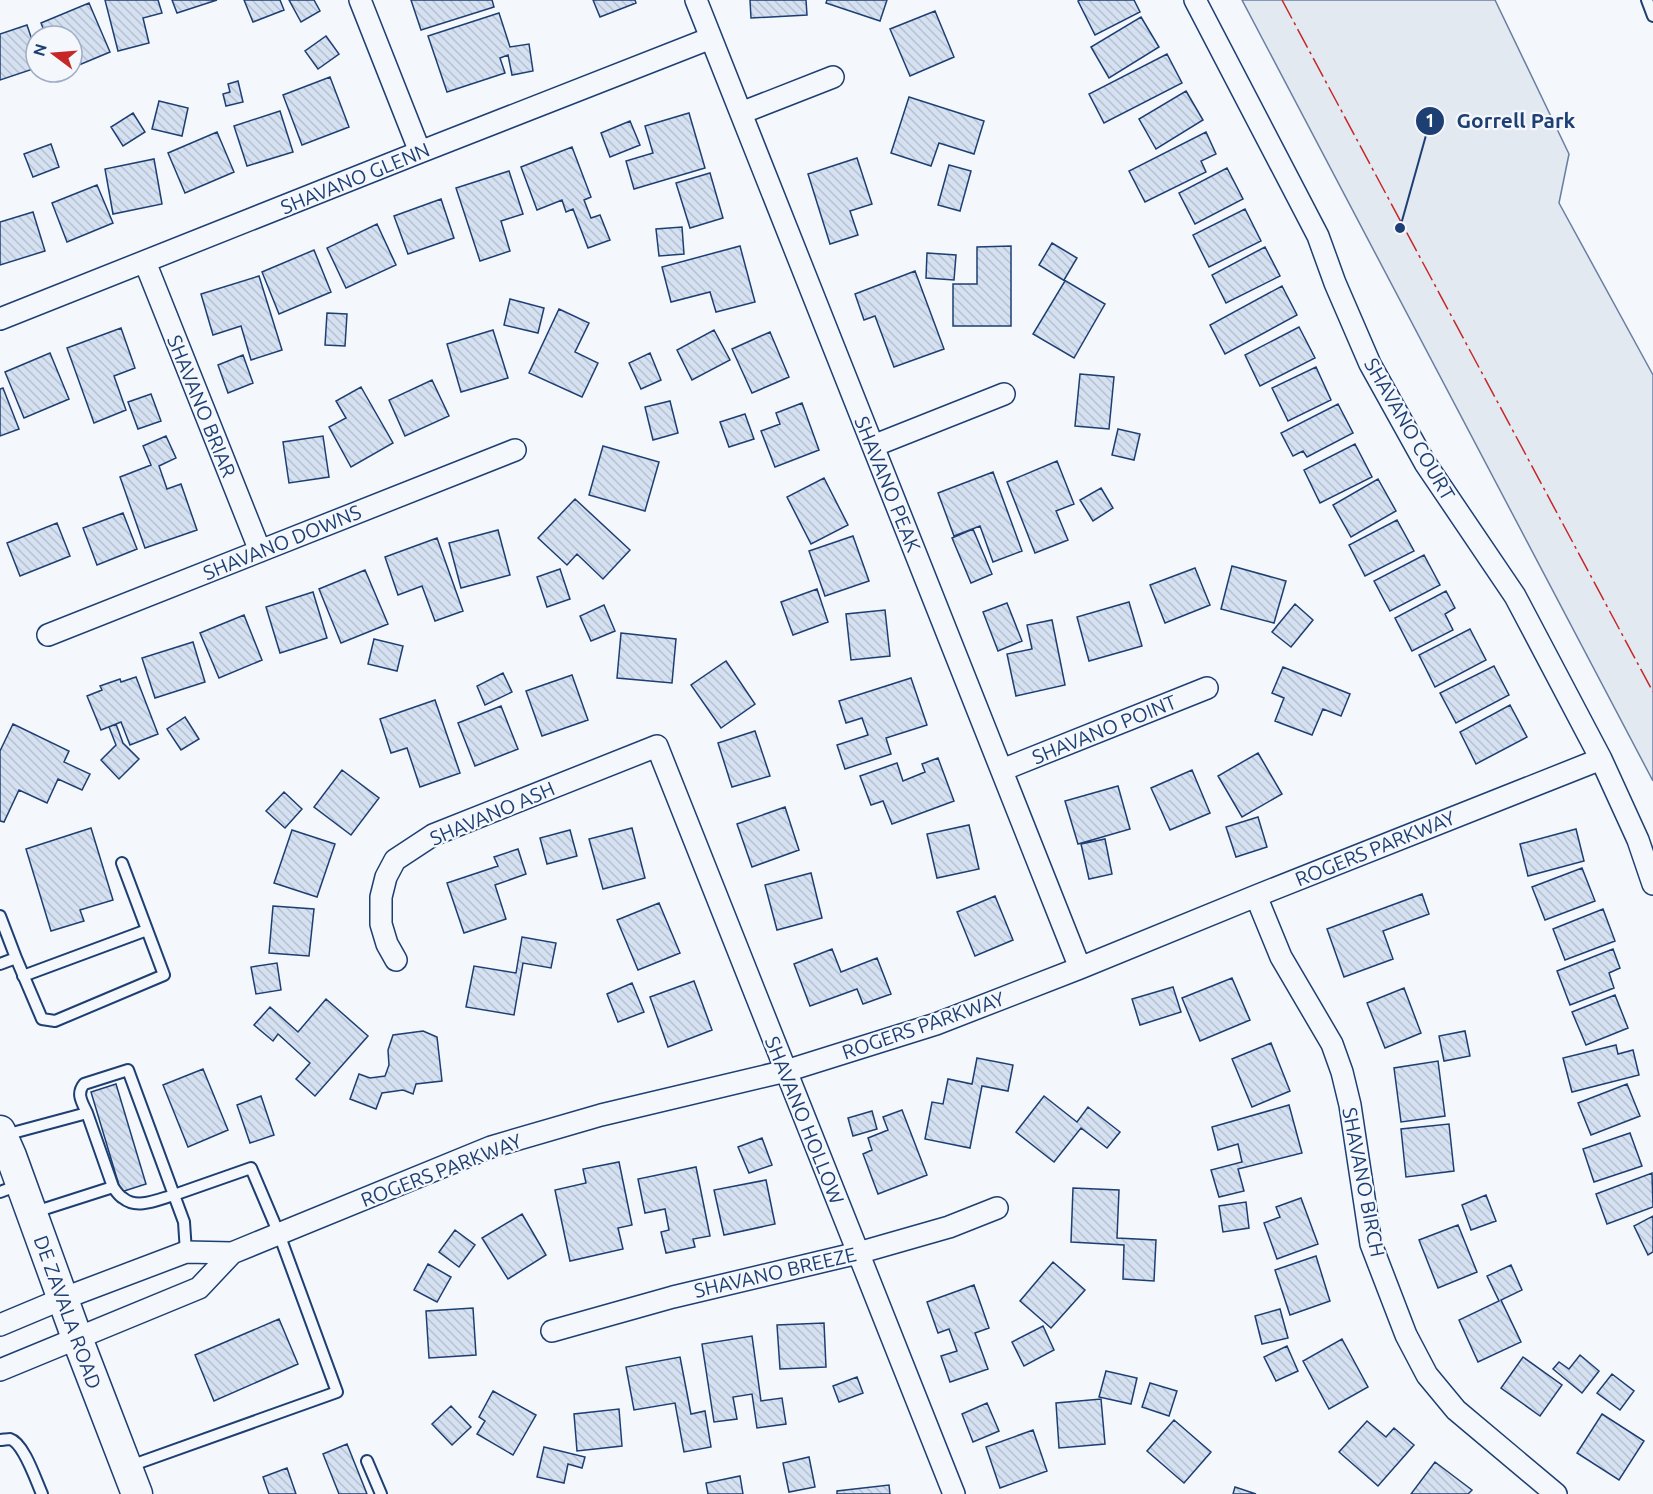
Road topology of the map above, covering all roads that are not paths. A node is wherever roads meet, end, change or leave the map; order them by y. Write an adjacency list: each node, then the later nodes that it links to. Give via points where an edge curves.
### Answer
1 (360, 0): 9 (street)
2 (696, 0): 6 (street, SHAVANO PEAK)
3 (1195, 0): 19 (street, SHAVANO COURT, via 1318,236 1370,364 1425,463 1515,596)
4 (1647, 0): 5 (lane)
5 (1653, 16)
6 (711, 38): 8 (street, SHAVANO PEAK); 9 (street, SHAVANO GLENN)
7 (833, 77): 8 (street)
8 (741, 113): 13 (street, SHAVANO PEAK)
9 (420, 152): 10 (street, SHAVANO GLENN)
10 (145, 262): 11 (street, SHAVANO GLENN); 15 (street, SHAVANO BRIAR)
11 (0, 319)
12 (1004, 394): 13 (street)
13 (873, 446): 20 (street, SHAVANO PEAK)
14 (515, 450): 15 (street, SHAVANO DOWNS)
15 (260, 551): 16 (street, SHAVANO DOWNS)
16 (48, 635)
17 (1206, 688): 20 (street, SHAVANO POINT)
18 (657, 746): 27 (street, SHAVANO ASH, via 433,835 395,860 381,897 381,924); 31 (street, SHAVANO HOLLOW)
19 (1601, 759): 22 (street, SHAVANO COURT, via 1638,840); 23 (street, ROGERS PARKWAY)
20 (1002, 770): 29 (street, SHAVANO PEAK)
21 (122, 863): 25 (lane)
22 (1653, 884)
23 (1256, 896): 29 (street, ROGERS PARKWAY); 54 (street, SHAVANO BIRCH, via 1281,957 1332,1044 1342,1072 1371,1244 1406,1335 1427,1375 1456,1410)
24 (0, 916): 26 (lane)
25 (147, 930): 30 (lane); 30 (lane, via 164,975 55,1021 42,1019)
26 (15, 958): 28 (lane); 30 (lane)
27 (396, 960)
28 (0, 964)
29 (1080, 969): 31 (street, ROGERS PARKWAY, via 936,1024)
30 (23, 976)
31 (786, 1071): 39 (street, ROGERS PARKWAY, via 601,1115 491,1147); 42 (street, SHAVANO HOLLOW)
32 (87, 1113): 33 (lane); 34 (lane); 36 (lane, via 80,1095 84,1084 128,1070)
33 (1, 1133): 35 (main road, DE ZAVALA ROAD)
34 (113, 1187): 36 (lane, via 123,1199 136,1204); 38 (lane)
35 (11, 1188): 38 (main road, DE ZAVALA ROAD)
36 (174, 1195): 39 (lane, via 251,1168); 40 (lane, via 184,1222)
37 (997, 1208): 42 (street, SHAVANO BREEZE, via 949,1227)
38 (32, 1214): 43 (main road, DE ZAVALA ROAD)
39 (279, 1234): 41 (street, ROGERS PARKWAY); 50 (lane, via 337,1392)
40 (186, 1252): 41 (street, ROGERS PARKWAY); 43 (street, ROGERS PARKWAY)
41 (232, 1253): 46 (street, ROGERS PARKWAY, via 199,1288)
42 (858, 1253): 45 (street, SHAVANO BREEZE, via 673,1297); 53 (street, SHAVANO HOLLOW)
43 (62, 1299): 44 (street, ROGERS PARKWAY); 46 (main road, DE ZAVALA ROAD)
44 (0, 1325)
45 (552, 1331)
46 (77, 1338): 47 (street, ROGERS PARKWAY); 50 (main road, DE ZAVALA ROAD)
47 (0, 1370)
48 (0, 1440): 51 (lane, via 18,1444)
49 (367, 1461): 52 (lane)
50 (131, 1481)
51 (42, 1494)
52 (381, 1494)
53 (954, 1494)
54 (1556, 1494)

